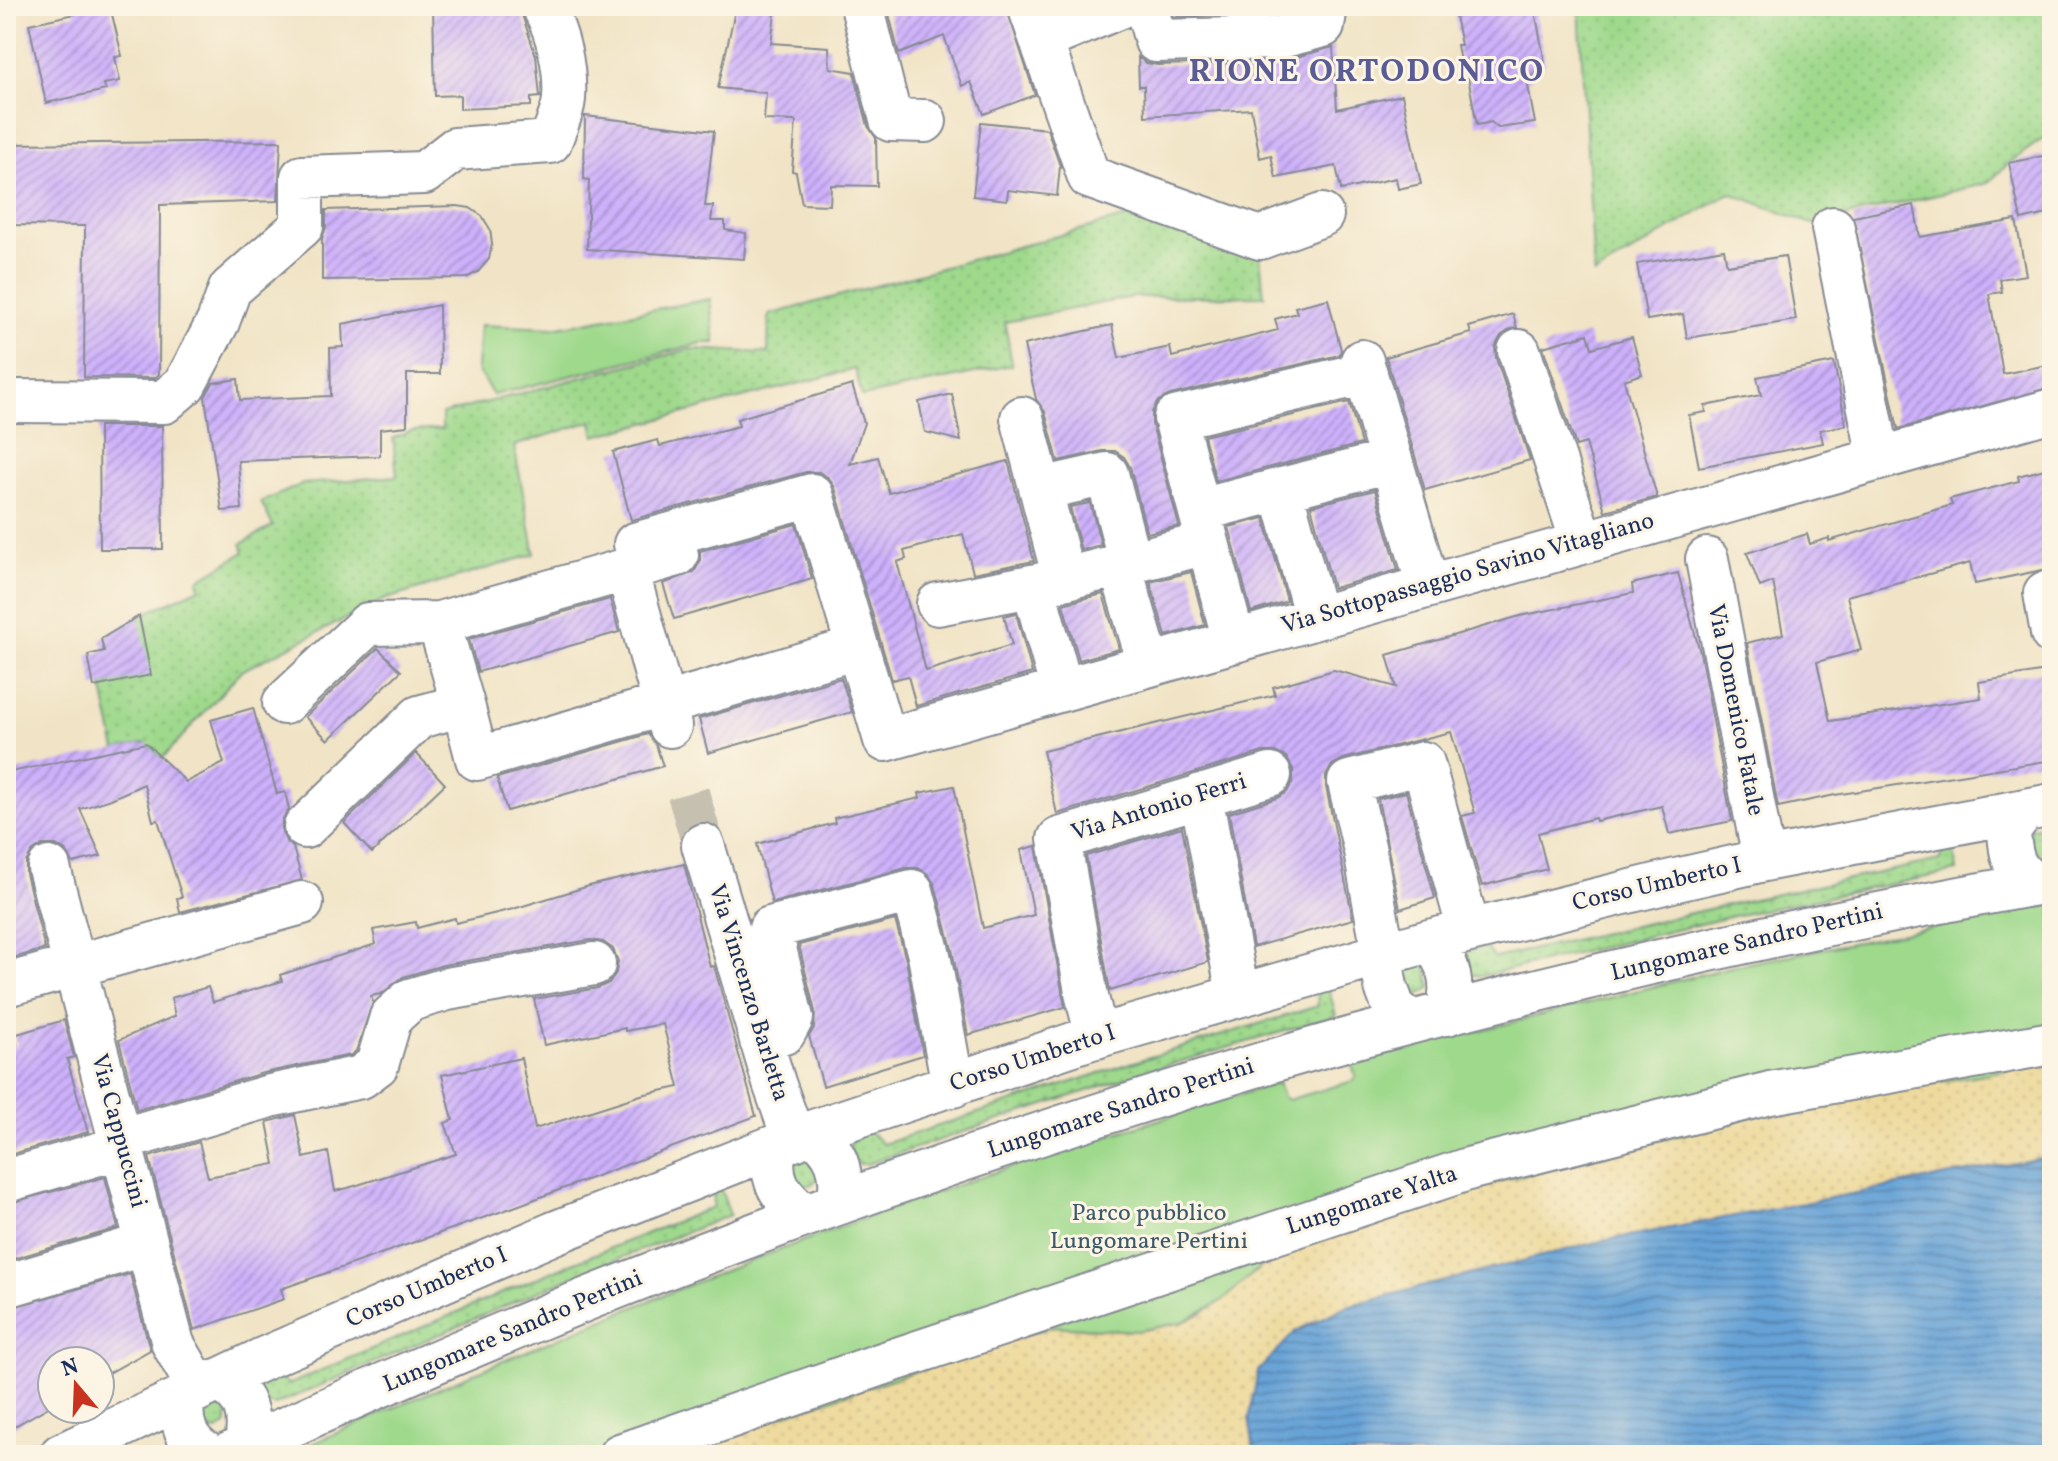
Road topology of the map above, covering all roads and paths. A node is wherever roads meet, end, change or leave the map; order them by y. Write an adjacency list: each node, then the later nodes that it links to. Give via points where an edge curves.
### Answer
1 (543, 6): 11 (street, via 560,52 564,101 550,142 455,149 424,173 302,177 302,226 230,289 185,384 164,402)
2 (862, 6): 7 (street, via 891,120)
3 (1122, 6): 6 (street)
4 (1146, 6): 5 (street, via 1156,41 1277,38 1323,26)
5 (1326, 6)
6 (1036, 23): 8 (street, via 1089,177 1260,238)
7 (925, 121)
8 (1322, 215)
9 (1833, 228): 14 (street)
10 (1519, 351): 20 (street)
11 (6, 401)
12 (2052, 410): 14 (street, Via Sottopassaggio Savino Vitagliano)
13 (1022, 418): 16 (street)
14 (1879, 458): 20 (street, Via Sottopassaggio Savino Vitagliano)
15 (1391, 461): 17 (street); 19 (street, via 1364,367 1175,418); 25 (street)
16 (1041, 489): 23 (street, via 1107,474); 24 (street)
17 (1281, 489): 19 (street); 28 (street)
18 (801, 519): 21 (street)
19 (1204, 527): 23 (street); 31 (street)
20 (1582, 542): 25 (street, Via Sottopassaggio Savino Vitagliano)
21 (631, 556): 29 (street); 32 (street, via 812,495); 37 (street)
22 (1707, 559): 43 (street, Via Domenico Fatale)
23 (1125, 564): 24 (street); 33 (street)
24 (1048, 583): 27 (street); 34 (street)
25 (1428, 586): 28 (street, Via Sottopassaggio Savino Vitagliano)
26 (2045, 593): 30 (street)
27 (938, 604)
28 (1316, 618): 31 (street, Via Sottopassaggio Savino Vitagliano)
29 (439, 623): 35 (street, via 368,624); 36 (street)
30 (2052, 633)
31 (1234, 641): 33 (street, Via Sottopassaggio Savino Vitagliano)
32 (857, 648): 34 (street, Via Sottopassaggio Savino Vitagliano, via 885,740); 37 (street)
33 (1149, 665): 34 (street, Via Sottopassaggio Savino Vitagliano)
34 (1062, 690)
35 (284, 703)
36 (463, 705): 37 (street, via 477,759); 41 (street, via 419,717)
37 (667, 716)
38 (1270, 775): 39 (street, Via Antonio Ferri)
39 (1201, 795): 53 (street); 55 (street, Via Antonio Ferri, via 1059,839)
40 (2037, 808): 43 (street, Corso Umberto I); 45 (street, via 2009,830 2010,850 2020,873)
41 (305, 827)
42 (703, 845): 56 (street, Via Vincenzo Barletta)
43 (1764, 860): 47 (street, Corso Umberto I)
44 (49, 868): 51 (street, Via Cappuccini)
45 (2045, 882): 54 (street, Lungomare Sandro Pertini, via 1802,929)
46 (302, 903): 51 (street)
47 (1469, 931): 48 (street, Corso Umberto I); 49 (street, via 1423,763 1349,782)
48 (1429, 941): 49 (street, Corso Umberto I); 54 (street, via 1443,953 1453,991)
49 (1387, 953): 53 (street, Corso Umberto I); 54 (street, via 1383,969 1394,1008)
50 (594, 964): 60 (street, via 410,1000 391,1017 377,1065 361,1077 270,1096)
51 (75, 965): 52 (street); 60 (street, Via Cappuccini)
52 (6, 985)
53 (1238, 995): 55 (street, Corso Umberto I)
54 (1429, 1018): 62 (street, Lungomare Sandro Pertini, via 1119,1108)
55 (1097, 1037): 58 (street, Corso Umberto I)
56 (761, 1041): 58 (street, via 784,1033 792,1018 770,928 912,891); 59 (street, Via Vincenzo Barletta)
57 (2052, 1043): 68 (street, Lungomare Yalta, via 1770,1093 1468,1169)
58 (953, 1086): 59 (street, Corso Umberto I)
59 (794, 1139): 62 (street, via 826,1143 836,1161 842,1183); 62 (street, via 771,1164 777,1183 789,1204); 65 (street, Corso Umberto I, via 554,1233)
60 (121, 1144): 61 (street); 63 (street, Via Cappuccini)
61 (6, 1181)
62 (822, 1208): 66 (street, Lungomare Sandro Pertini, via 689,1258)
63 (147, 1244): 64 (street); 65 (street, Via Cappuccini, via 173,1344)
64 (6, 1286)
65 (200, 1388): 66 (street, via 180,1413 186,1431 198,1450); 66 (street, via 233,1386 243,1402 250,1425); 67 (street, Corso Umberto I)
66 (227, 1452)
67 (61, 1455)
68 (620, 1455)

